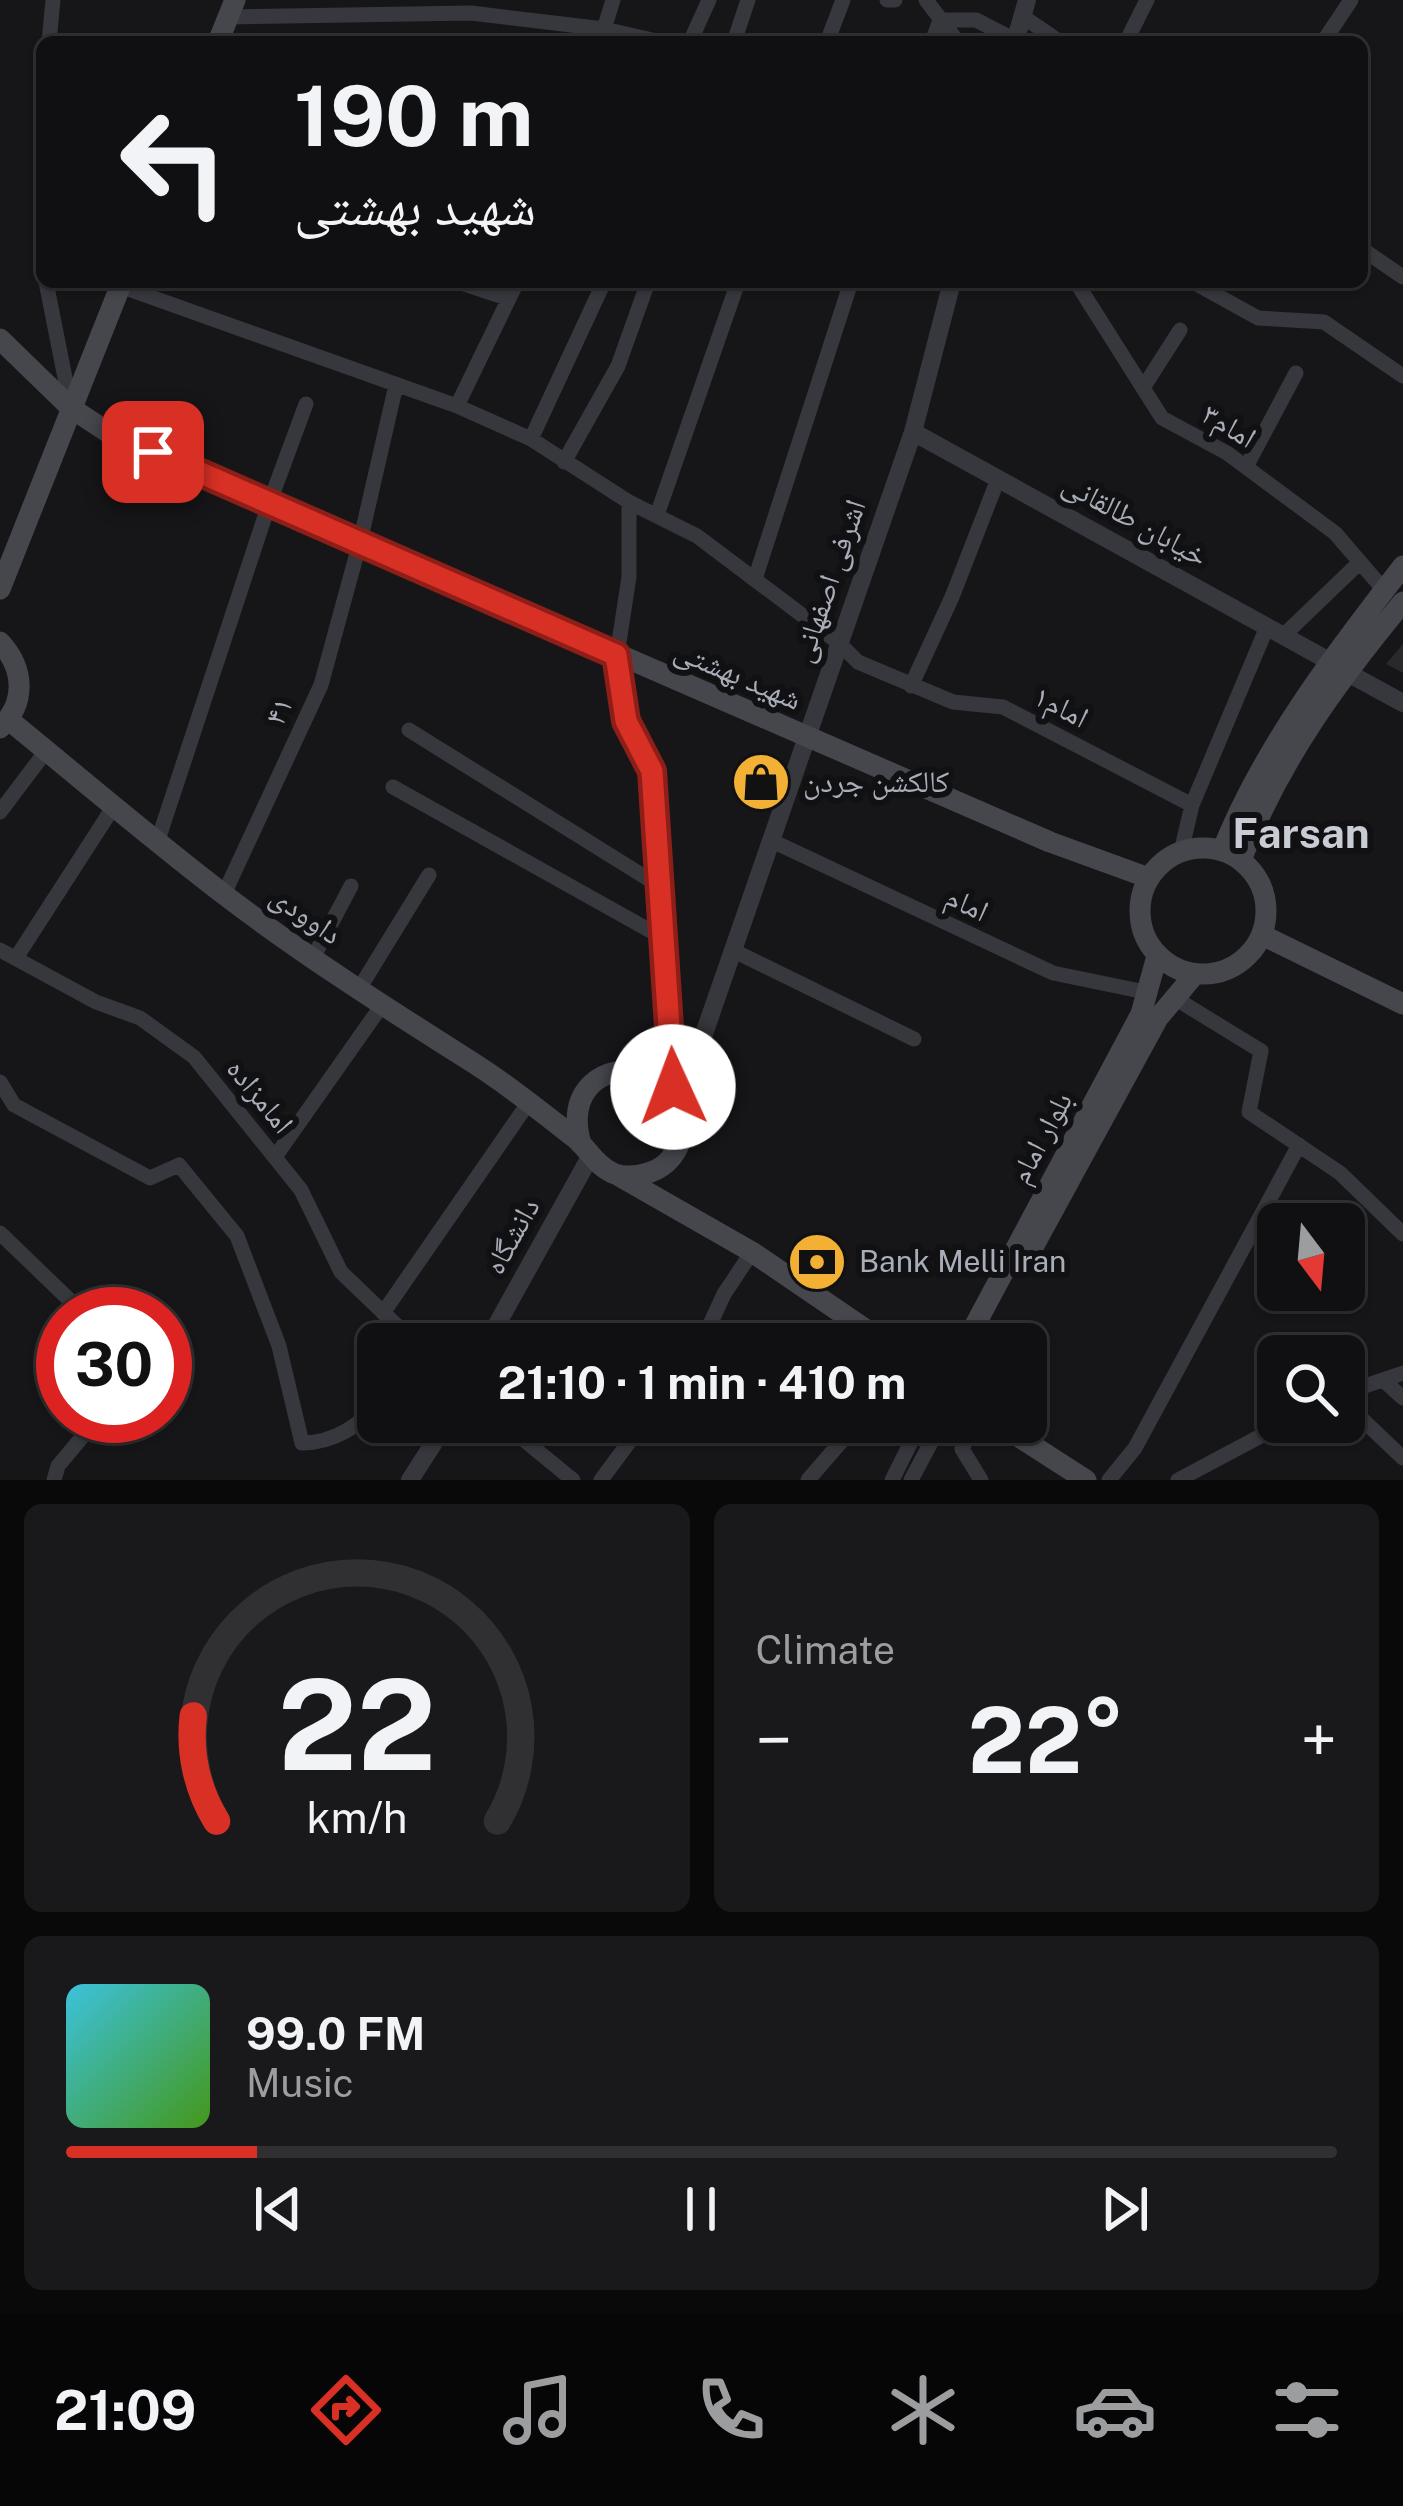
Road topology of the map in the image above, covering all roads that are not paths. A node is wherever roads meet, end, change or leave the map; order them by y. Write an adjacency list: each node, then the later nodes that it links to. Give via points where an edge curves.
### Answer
1 (53, 0): 13 (street)
2 (613, 0): 12 (street)
3 (709, 0): 14 (street)
4 (748, 0): 15 (street)
5 (843, 0): 16 (street)
6 (926, 0): 11 (street)
7 (1147, 0): 21 (street)
8 (1351, 0): 22 (street)
9 (1024, 8): 20 (street)
10 (231, 9): 12 (street, via 471,14)
11 (940, 20): 17 (street); 18 (street); 19 (street, via 976,20)
12 (602, 35)
13 (50, 36)
14 (693, 36)
15 (736, 36)
16 (829, 36)
17 (934, 36)
18 (953, 36)
19 (1006, 36)
20 (1054, 36)
21 (1129, 36)
22 (1327, 36)
23 (1368, 253): 24 (street)
24 (1402, 274)
25 (47, 288): 46 (street)
26 (119, 288): 46 (main road)
27 (132, 288): 42 (street, امام۱)
28 (476, 288): 37 (street)
29 (514, 288): 37 (street)
30 (601, 288): 48 (street)
31 (646, 288): 49 (street, via 618,366)
32 (736, 288): 54 (street)
33 (849, 288): 59 (street)
34 (950, 288): 47 (street, اشرفی اصفهانی)
35 (1080, 288): 43 (street, امام۳)
36 (1203, 288): 41 (street, via 1258,319 1324,322)
37 (509, 299): 45 (street)
38 (1180, 330): 43 (street)
39 (0, 339): 46 (main road, شهید بهشتی)
40 (1296, 373): 50 (street)
41 (1403, 376)
42 (396, 385): 45 (street, امام۱); 55 (street, ۴۱)
43 (1143, 388): 50 (street, امام۳, via 1162,418)
44 (306, 404): 53 (street)
45 (457, 406): 48 (street, امام۱)
46 (71, 409): 53 (main road, شهید بهشتی); 56 (main road)
47 (913, 432): 51 (street, خیابان طالقانی); 64 (street, اشرفی اصفهانی)
48 (531, 439): 49 (street, امام۱)
49 (563, 462): 52 (street, امام۱)
50 (1246, 467): 57 (street, امام۳, via 1335,533)
51 (998, 479): 62 (street, خیابان طالقانی); 67 (street)
52 (629, 502): 54 (street, امام۱); 65 (street, via 629,577)
53 (269, 504): 55 (main road, شهید بهشتی); 77 (street)
54 (656, 514): 59 (street, امام۱)
55 (360, 542): 65 (main road, شهید بهشتی); 85 (street, ۴۱, via 321,685)
56 (5, 556): 60 (main road)
57 (1360, 562): 61 (street, امام۳); 62 (street)
58 (1403, 566): 61 (main road)
59 (755, 579): 64 (street, امام۱)
60 (0, 589)
61 (1394, 596): 66 (main road)
62 (1275, 631): 66 (street, خیابان طالقانی); 74 (street)
63 (0, 642): 69 (main road, via 20,687)
64 (838, 643): 67 (street, امام۱, via 858,662); 71 (street, اشرفی اصفهانی)
65 (616, 655): 71 (main road, شهید بهشتی); 84 (street, via 626,721 652,771)
66 (1338, 666): 68 (street, خیابان طالقانی); 80 (main road)
67 (911, 686): 74 (street, امام۱, via 953,702 1003,707)
68 (1403, 703)
69 (4, 724): 72 (main road, داوودی)
70 (409, 730): 84 (street)
71 (806, 737): 78 (street, اشرفی اصفهانی); 82 (main road, شهید بهشتی)
72 (46, 751): 75 (main road, داوودی); 76 (street)
73 (393, 787): 87 (street)
74 (1192, 805): 79 (street)
75 (114, 806): 77 (main road, داوودی); 89 (street)
76 (0, 812)
77 (158, 840): 85 (main road, داوودی)
78 (770, 840): 88 (street, اشرفی اصفهانی); 94 (street, امام, via 1053,973)
79 (1181, 852): 80 (main road); 82 (main road)
80 (1232, 856): 86 (main road, via 1256,875 1264,894)
81 (429, 875): 93 (street)
82 (1149, 878): 91 (main road, via 1140,918)
83 (351, 886): 90 (street)
84 (661, 887): 87 (street)
85 (224, 894): 90 (main road, داوودی)
86 (1262, 935): 92 (main road, via 1235,966); 96 (main road)
87 (664, 938): 100 (street)
88 (732, 950): 98 (street); 100 (street, اشرفی اصفهانی)
89 (8, 954): 104 (street, امامزاده, via 140,1018 194,1057)
90 (314, 956): 93 (main road, داوودی)
91 (1157, 956): 92 (main road); 94 (main road, بلوار امام)
92 (1195, 974): 95 (main road, بلوار امام)
93 (359, 988): 97 (main road, داوودی)
94 (1150, 993): 115 (main road, بلوار امام)
95 (1173, 997): 102 (street, via 1261,1051 1249,1112); 116 (main road, بلوار امام)
96 (1403, 1004)
97 (382, 1005): 101 (main road, داوودی); 104 (street)
98 (914, 1039)
99 (0, 1082): 122 (street, via 14,1106 150,1178 178,1165 237,1236 279,1346 302,1443 327,1443)
100 (677, 1094): 103 (main road, via 648,1070 602,1076 578,1114); 105 (main road, via 685,1130 673,1157 646,1174)
101 (529, 1102): 103 (main road, داوودی); 110 (street)
102 (1299, 1145): 107 (street); 143 (street, via 1135,1448)
103 (586, 1150): 105 (main road); 112 (street, دانشگاه)
104 (274, 1157): 110 (street, امامزاده, via 315,1214 341,1272)
105 (615, 1174): 108 (main road)
106 (0, 1234): 109 (street)
107 (1403, 1234)
108 (752, 1252): 113 (street); 114 (main road)
109 (56, 1287)
110 (383, 1312): 111 (street, امامزاده)
111 (393, 1323)
112 (497, 1323)
113 (711, 1323)
114 (856, 1323)
115 (976, 1323)
116 (991, 1323)
117 (1403, 1373): 118 (street)
118 (1383, 1380): 119 (street); 120 (street)
119 (1365, 1388)
120 (1403, 1398)
121 (1365, 1419): 133 (street)
122 (357, 1422)
123 (1257, 1438): 144 (street)
124 (77, 1443): 134 (street)
125 (434, 1443): 135 (street)
126 (528, 1443): 136 (street)
127 (628, 1443): 137 (street)
128 (840, 1443): 138 (street)
129 (910, 1443): 139 (street)
130 (931, 1443): 140 (street)
131 (965, 1443): 141 (street)
132 (1029, 1443): 142 (main road)
133 (1403, 1458)
134 (54, 1480)
135 (410, 1480)
136 (574, 1480)
137 (601, 1480)
138 (808, 1480)
139 (892, 1480)
140 (911, 1480)
141 (981, 1480)
142 (1086, 1480)
143 (1109, 1480)
144 (1178, 1480)

